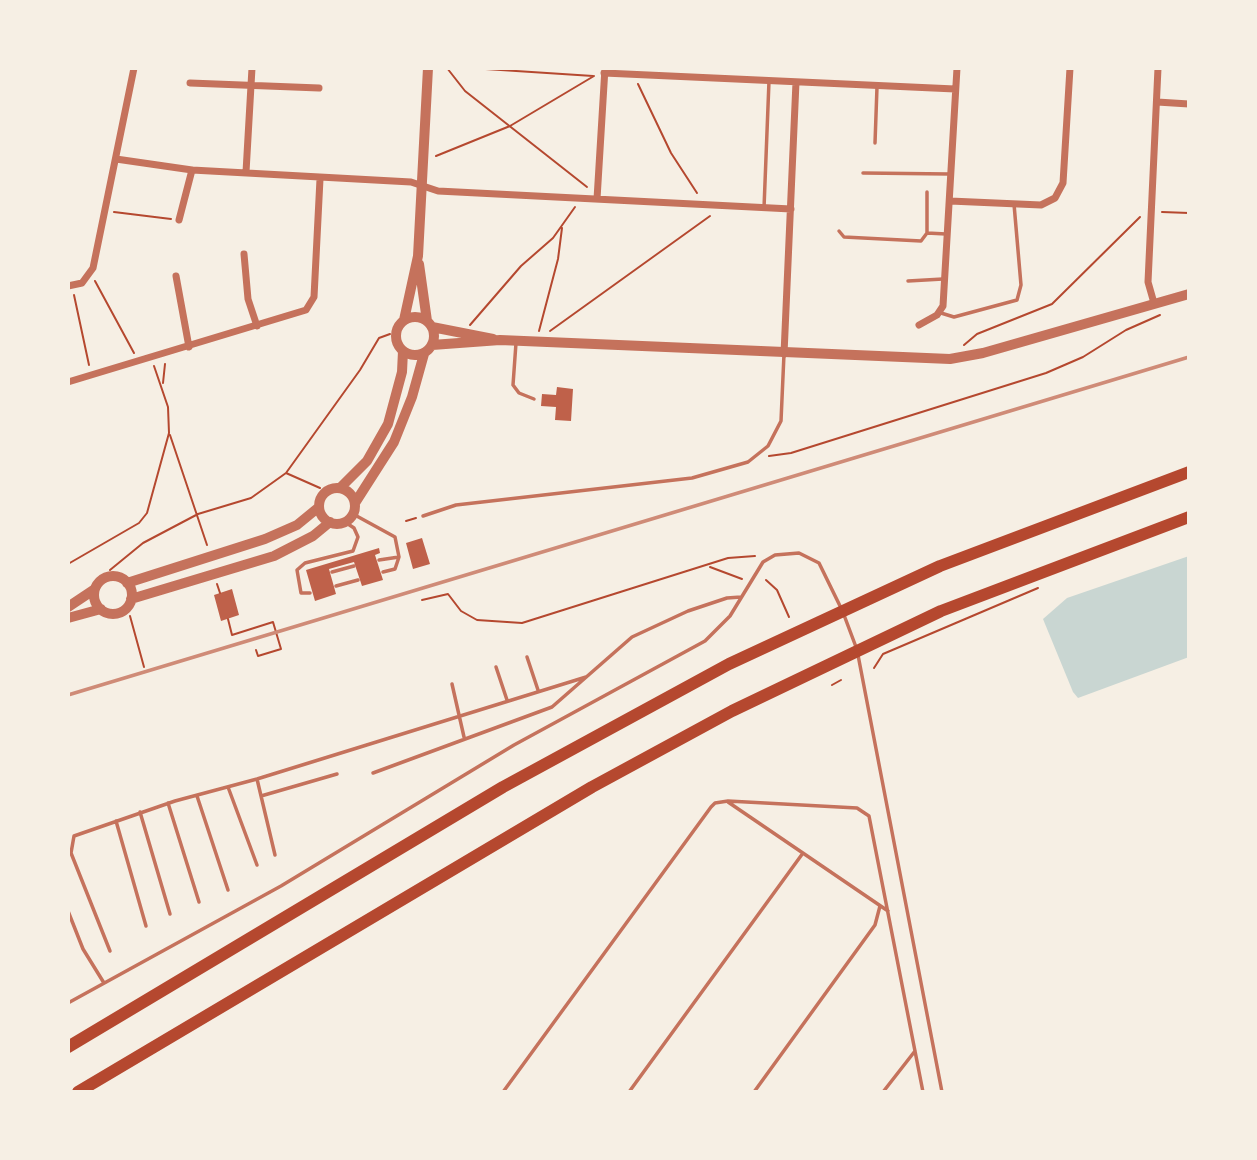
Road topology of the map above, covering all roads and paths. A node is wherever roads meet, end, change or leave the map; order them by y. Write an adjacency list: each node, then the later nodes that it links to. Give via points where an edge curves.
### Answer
1 (134, 68): 24 (street)
2 (252, 68): 15 (street)
3 (428, 68): 30 (street)
4 (447, 68): 21 (path, via 465,90)
5 (470, 68): 11 (path)
6 (957, 68): 18 (street)
7 (1070, 68): 37 (street, via 1062,189 1046,204)
8 (1158, 68): 19 (street)
9 (604, 71): 10 (street); 11 (path); 31 (street)
10 (632, 75): 12 (street); 36 (path, via 671,153 696,191)
11 (594, 76): 21 (path)
12 (769, 81): 13 (street); 39 (lane)
13 (796, 82): 16 (street); 40 (street)
14 (190, 83): 15 (street)
15 (251, 83): 17 (street); 26 (street)
16 (877, 85): 18 (street); 22 (lane)
17 (319, 88)
18 (956, 89): 28 (street)
19 (1157, 102): 20 (street); 58 (street, via 1148,282)
20 (1189, 104)
21 (510, 126): 23 (path); 31 (path, via 583,187)
22 (875, 143)
23 (432, 156)
24 (116, 159): 25 (street); 41 (street)
25 (192, 170): 26 (street); 45 (street)
26 (246, 172): 29 (street)
27 (863, 173): 28 (lane)
28 (951, 174): 35 (street)
29 (320, 179): 30 (street, via 408,181); 64 (street, via 314,301 297,315)
30 (422, 186): 33 (street, via 438,191); 51 (street)
31 (598, 187): 34 (street)
32 (927, 192): 48 (lane)
33 (581, 198): 34 (street); 46 (path)
34 (597, 199): 36 (street)
35 (950, 201): 37 (street); 49 (street)
36 (698, 204): 38 (street)
37 (1014, 204): 60 (lane, via 1021,285 1017,300 954,317)
38 (712, 205): 39 (street); 68 (path, via 711,215)
39 (764, 208): 40 (street)
40 (791, 209): 77 (street)
41 (105, 210): 45 (path); 52 (street)
42 (1160, 212): 43 (path)
43 (1189, 213)
44 (1143, 215): 73 (path, via 1052,304 976,334)
45 (178, 220)
46 (562, 227): 65 (path); 67 (path)
47 (839, 231): 48 (lane, via 844,237 921,241)
48 (927, 233): 49 (lane)
49 (948, 234): 54 (street)
50 (244, 254): 64 (street, via 247,292)
51 (418, 256): 61 (street); 62 (street)
52 (91, 274): 56 (street); 79 (path)
53 (176, 276): 72 (street)
54 (945, 279): 55 (lane); 60 (street)
55 (908, 281)
56 (70, 287): 80 (path)
57 (1189, 294): 58 (street)
58 (1154, 303): 77 (street, via 965,357 915,360)
59 (1170, 310): 85 (path, via 1046,373 792,453)
60 (940, 313): 63 (street)
61 (404, 320): 62 (street, via 415,317); 74 (street, via 396,334)
62 (429, 324): 69 (street); 71 (street)
63 (919, 326)
64 (257, 327): 72 (street)
65 (469, 327)
66 (390, 334): 87 (path, via 379,338)
67 (538, 334)
68 (546, 334)
69 (500, 340): 70 (street); 71 (street)
70 (517, 341): 77 (street); 83 (lane, via 513,385)
71 (432, 345): 76 (street)
72 (189, 347): 75 (street)
73 (961, 348)
74 (403, 351): 76 (street, via 413,356); 89 (street, via 388,424 367,461)
75 (166, 353): 78 (street); 82 (path)
76 (424, 354): 91 (street, via 394,442)
77 (784, 354): 85 (lane, via 780,421)
78 (148, 358): 79 (street); 82 (path)
79 (137, 362): 80 (street)
80 (93, 375): 81 (street)
81 (68, 382)
82 (163, 384): 84 (path)
83 (534, 399)
84 (170, 433): 92 (path); 101 (path, via 147,513 139,523)
85 (761, 454): 93 (lane, via 692,478 456,505)
86 (1189, 472): 124 (main road, via 992,545)
87 (286, 473): 88 (path); 92 (path, via 251,498)
88 (320, 488)
89 (341, 488): 90 (street, via 325,492); 91 (street, via 350,494)
90 (319, 507): 96 (street); 113 (street, via 297,525 265,539)
91 (351, 513): 96 (street); 99 (lane, via 392,533); 112 (lane, via 356,547 347,554 301,565)
92 (198, 514): 97 (path); 104 (path, via 143,543)
93 (423, 516): 95 (path)
94 (1189, 517): 132 (main road, via 1000,587)
95 (406, 520)
96 (330, 522): 120 (street, via 274,556)
97 (209, 553)
98 (755, 556): 103 (path, via 728,558)
99 (399, 557): 100 (lane); 106 (lane, via 395,569)
100 (379, 560)
101 (68, 564)
102 (354, 566): 105 (lane)
103 (708, 566): 108 (path); 121 (path, via 522,623 477,620 461,611 449,594)
104 (110, 570)
105 (331, 572)
106 (383, 572)
107 (216, 579): 117 (path)
108 (742, 579)
109 (307, 580): 112 (lane)
110 (358, 580): 114 (lane)
111 (766, 580): 126 (path, via 777,590)
112 (299, 582): 118 (lane, via 302,593)
113 (127, 583): 116 (street, via 110,576); 120 (street)
114 (336, 586)
115 (1045, 586): 136 (path, via 883,654)
116 (95, 589): 122 (street); 123 (street)
117 (220, 593)
118 (310, 593)
119 (741, 597): 124 (lane, via 763,562 775,555 799,553 819,563); 137 (lane, via 688,611 632,637); 166 (lane, via 723,625 705,641 514,745 281,886)
120 (131, 599): 123 (street, via 118,613)
121 (422, 600)
122 (68, 607)
123 (101, 609): 127 (street)
124 (841, 610): 132 (lane); 168 (main road, via 638,712 526,775)
125 (130, 616): 134 (path)
126 (789, 617)
127 (68, 618)
128 (228, 619): 129 (path)
129 (232, 635): 130 (path); 131 (path, via 273,622 281,649 258,656)
130 (234, 640)
131 (256, 650)
132 (857, 650): 170 (main road, via 592,787); 176 (lane)
133 (527, 657): 141 (lane)
134 (144, 667)
135 (496, 667): 142 (lane)
136 (874, 668)
137 (586, 677): 141 (lane); 144 (lane, via 552,707)
138 (841, 680): 140 (path)
139 (452, 684): 143 (lane)
140 (832, 685)
141 (538, 690): 142 (lane)
142 (507, 700): 143 (lane)
143 (461, 715): 144 (lane); 147 (lane)
144 (464, 738): 145 (lane)
145 (373, 773)
146 (337, 774): 150 (lane)
147 (257, 779): 148 (lane); 150 (lane)
148 (228, 787): 149 (lane); 157 (lane)
149 (197, 795): 152 (lane); 158 (lane)
150 (261, 796): 156 (lane)
151 (726, 801): 155 (lane); 162 (lane, via 863,811 869,816); 171 (lane, via 711,807)
152 (168, 803): 153 (lane); 159 (lane)
153 (140, 812): 154 (lane); 163 (lane)
154 (116, 821): 164 (lane); 165 (lane, via 74,836 71,844)
155 (803, 853): 160 (lane); 172 (lane)
156 (275, 855)
157 (257, 865)
158 (228, 890)
159 (200, 902)
160 (880, 906): 162 (lane); 173 (lane, via 875,925)
161 (68, 911): 166 (lane)
162 (888, 911): 169 (lane)
163 (170, 914)
164 (146, 926)
165 (110, 951)
166 (104, 984): 167 (lane)
167 (68, 1003)
168 (68, 1047)
169 (915, 1051): 174 (lane); 175 (lane)
170 (78, 1092)
171 (503, 1092)
172 (629, 1092)
173 (754, 1092)
174 (884, 1092)
175 (923, 1092)
176 (942, 1092)

